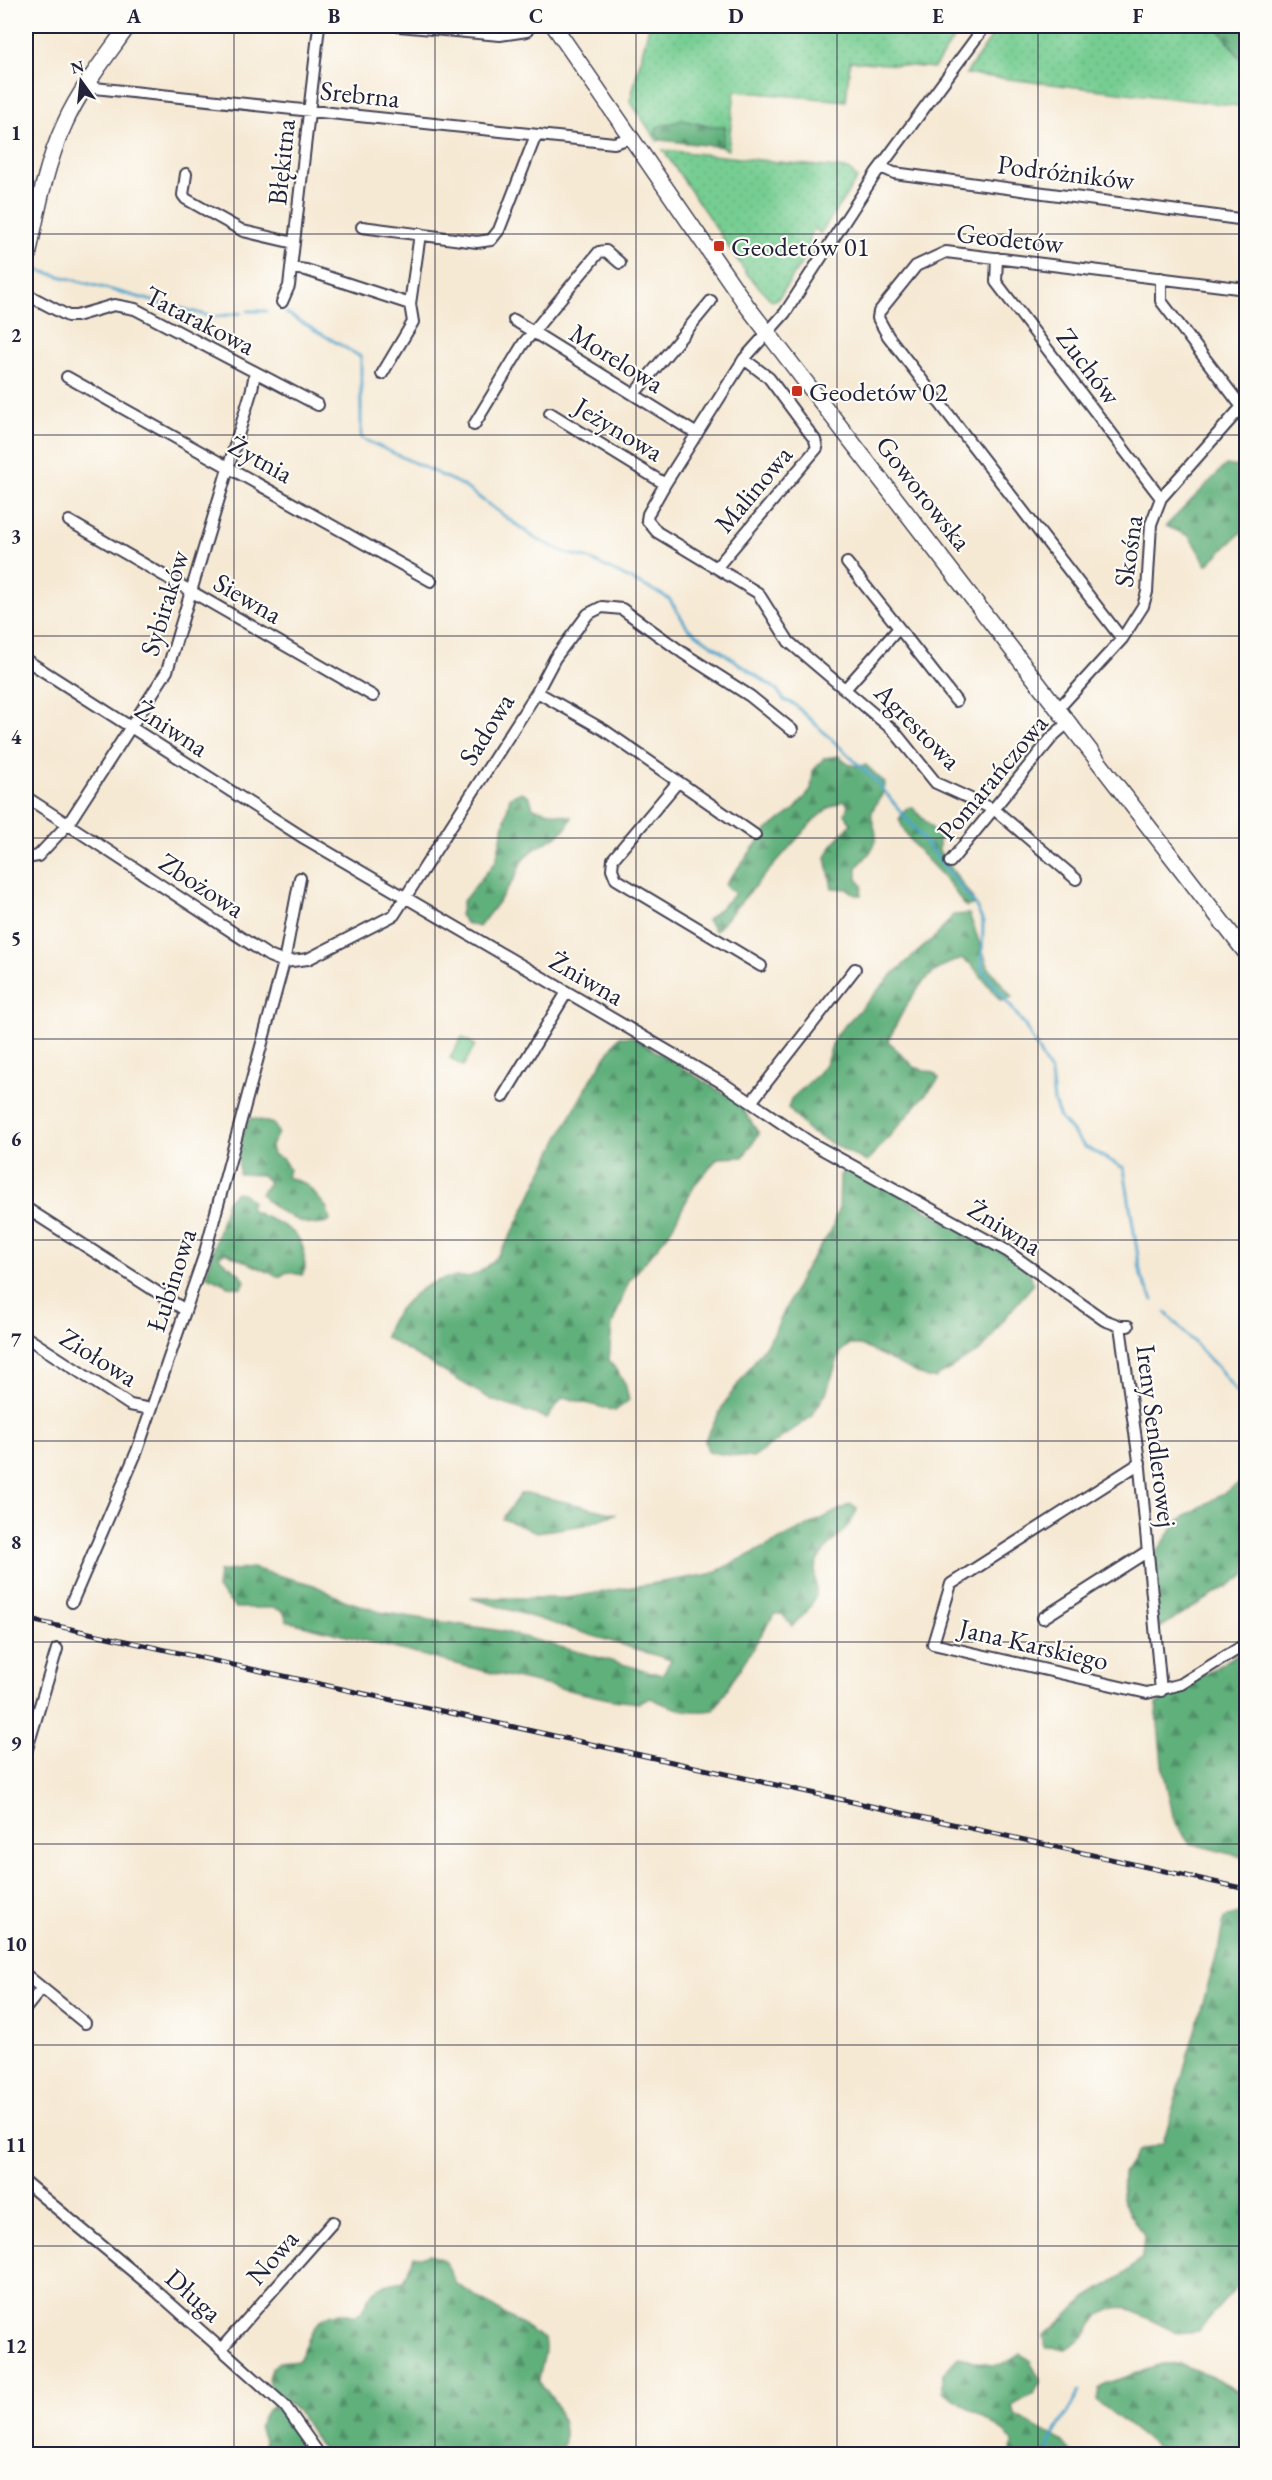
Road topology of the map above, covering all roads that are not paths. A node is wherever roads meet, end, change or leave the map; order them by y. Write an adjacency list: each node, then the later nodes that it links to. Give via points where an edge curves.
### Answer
1 (128, 26): 7 (street)
2 (319, 26): 8 (street, Błękitna)
3 (399, 26): 6 (street, via 500,34)
4 (554, 26): 10 (street, Goworowska)
5 (985, 26): 11 (street)
6 (527, 31)
7 (85, 87): 8 (street, Srebrna); 19 (street, via 55,150)
8 (309, 111): 9 (street, Srebrna); 16 (street, Błękitna)
9 (536, 135): 10 (street, Srebrna, via 614,143); 15 (street, via 500,230 490,240 477,242)
10 (631, 138): 29 (street, Goworowska)
11 (881, 166): 13 (street, Podróżników, via 894,173); 29 (street, via 785,313)
12 (186, 174): 16 (street, via 186,199 243,231)
13 (1246, 219)
14 (362, 227): 15 (street)
15 (420, 234): 26 (street)
16 (294, 243): 20 (street, Błękitna)
17 (997, 258): 21 (street, Geodetów); 42 (street, Zuchów, via 996,282); 49 (street, Geodetów, via 946,252 927,259 886,301 878,318)
18 (620, 263): 28 (street, via 604,250 599,252)
19 (26, 266)
20 (291, 268): 25 (street, Błękitna, via 290,286); 26 (street)
21 (1161, 278): 22 (street, Geodetów); 36 (street, via 1161,301)
22 (1246, 289)
23 (26, 294): 31 (street, Tatarakowa, via 68,316 114,305 135,309)
24 (711, 301): 34 (street)
25 (282, 302)
26 (411, 304): 32 (street, via 414,316 410,329)
27 (513, 321): 28 (street, Morelowa)
28 (533, 332): 34 (street, Morelowa); 38 (street)
29 (767, 332): 30 (street); 55 (street, Goworowska)
30 (744, 359): 39 (street); 45 (street, Malinowa, via 769,378 817,448)
31 (255, 373): 35 (street, Tatarakowa); 40 (street, Sybiraków)
32 (382, 374)
33 (67, 378): 40 (street, Żytnia)
34 (634, 394): 39 (street, Morelowa)
35 (318, 405)
36 (1244, 405): 42 (street, Skośna)
37 (550, 413): 41 (street, Jeżynowa)
38 (474, 425)
39 (698, 434): 41 (street)
40 (229, 467): 46 (street, Żytnia); 47 (street, Sybiraków)
41 (665, 484): 45 (street, Agrestowa, via 648,514 649,524)
42 (1161, 498): 49 (street, Skośna, via 1151,524 1143,606)
43 (69, 521): 47 (street, Siewna)
44 (847, 563): 48 (street, Agrestowa)
45 (717, 567): 51 (street, Agrestowa, via 763,598 789,642)
46 (431, 581)
47 (192, 591): 53 (street, Siewna); 57 (street, Sybiraków, via 167,670)
48 (899, 628): 51 (street, Agrestowa); 54 (street, Agrestowa)
49 (1122, 639): 55 (street, Skośna)
50 (26, 660): 57 (street, Żniwna)
51 (846, 688): 61 (street, Agrestowa, via 894,731 936,783)
52 (537, 692): 58 (street, Sadowa, via 555,658 588,614 602,607 622,609 750,696); 59 (street, via 604,730); 68 (street, Sadowa)
53 (373, 696)
54 (956, 701)
55 (1058, 709): 56 (street, Goworowska)
56 (1068, 722): 61 (street, Pomarańczowa); 69 (street, Goworowska)
57 (130, 728): 62 (street, Sybiraków); 68 (street, Żniwna)
58 (792, 730)
59 (677, 783): 63 (street); 71 (street, via 613,859 616,879)
60 (26, 797): 62 (street, Zbożowa)
61 (995, 810): 65 (street, Pomarańczowa); 67 (street, Agrestowa)
62 (68, 824): 64 (street, Sybiraków, via 38,856); 70 (street, Zbożowa, via 269,956)
63 (755, 835)
64 (26, 858)
65 (950, 862)
66 (300, 878): 70 (street)
67 (1076, 879)
68 (406, 900): 70 (street, Sadowa, via 389,919 308,959); 73 (street, Żniwna)
69 (1246, 953)
70 (284, 962): 77 (street, Łubinowa, via 221,1195)
71 (761, 966)
72 (855, 969): 75 (street)
73 (567, 992): 74 (street); 75 (street, Żniwna)
74 (503, 1097)
75 (752, 1101): 78 (street, Żniwna, via 811,1143 1007,1251 1104,1320)
76 (26, 1208): 77 (street)
77 (185, 1310): 80 (street, Łubinowa)
78 (1124, 1326): 81 (street, Ireny Sendlerowej)
79 (26, 1337): 80 (street, Ziołowa, via 130,1405)
80 (151, 1409): 83 (street, Łubinowa)
81 (1140, 1463): 82 (street, Ireny Sendlerowej); 87 (street, Jana Karskiego, via 951,1584 933,1644 1147,1693)
82 (1148, 1551): 84 (street, Ireny Sendlerowej); 87 (street, Ireny Sendlerowej)
83 (72, 1602)
84 (1043, 1618)
85 (1246, 1644): 87 (street, via 1181,1684)
86 (57, 1649): 88 (street)
87 (1161, 1691)
88 (26, 1752)
89 (26, 1975): 90 (street)
90 (42, 1988): 91 (street); 92 (street)
91 (26, 2008)
92 (85, 2023)
93 (26, 2183): 95 (street, Długa)
94 (333, 2222): 95 (street, Nowa)
95 (221, 2349): 96 (street, Długa, via 285,2406)
96 (319, 2454)

